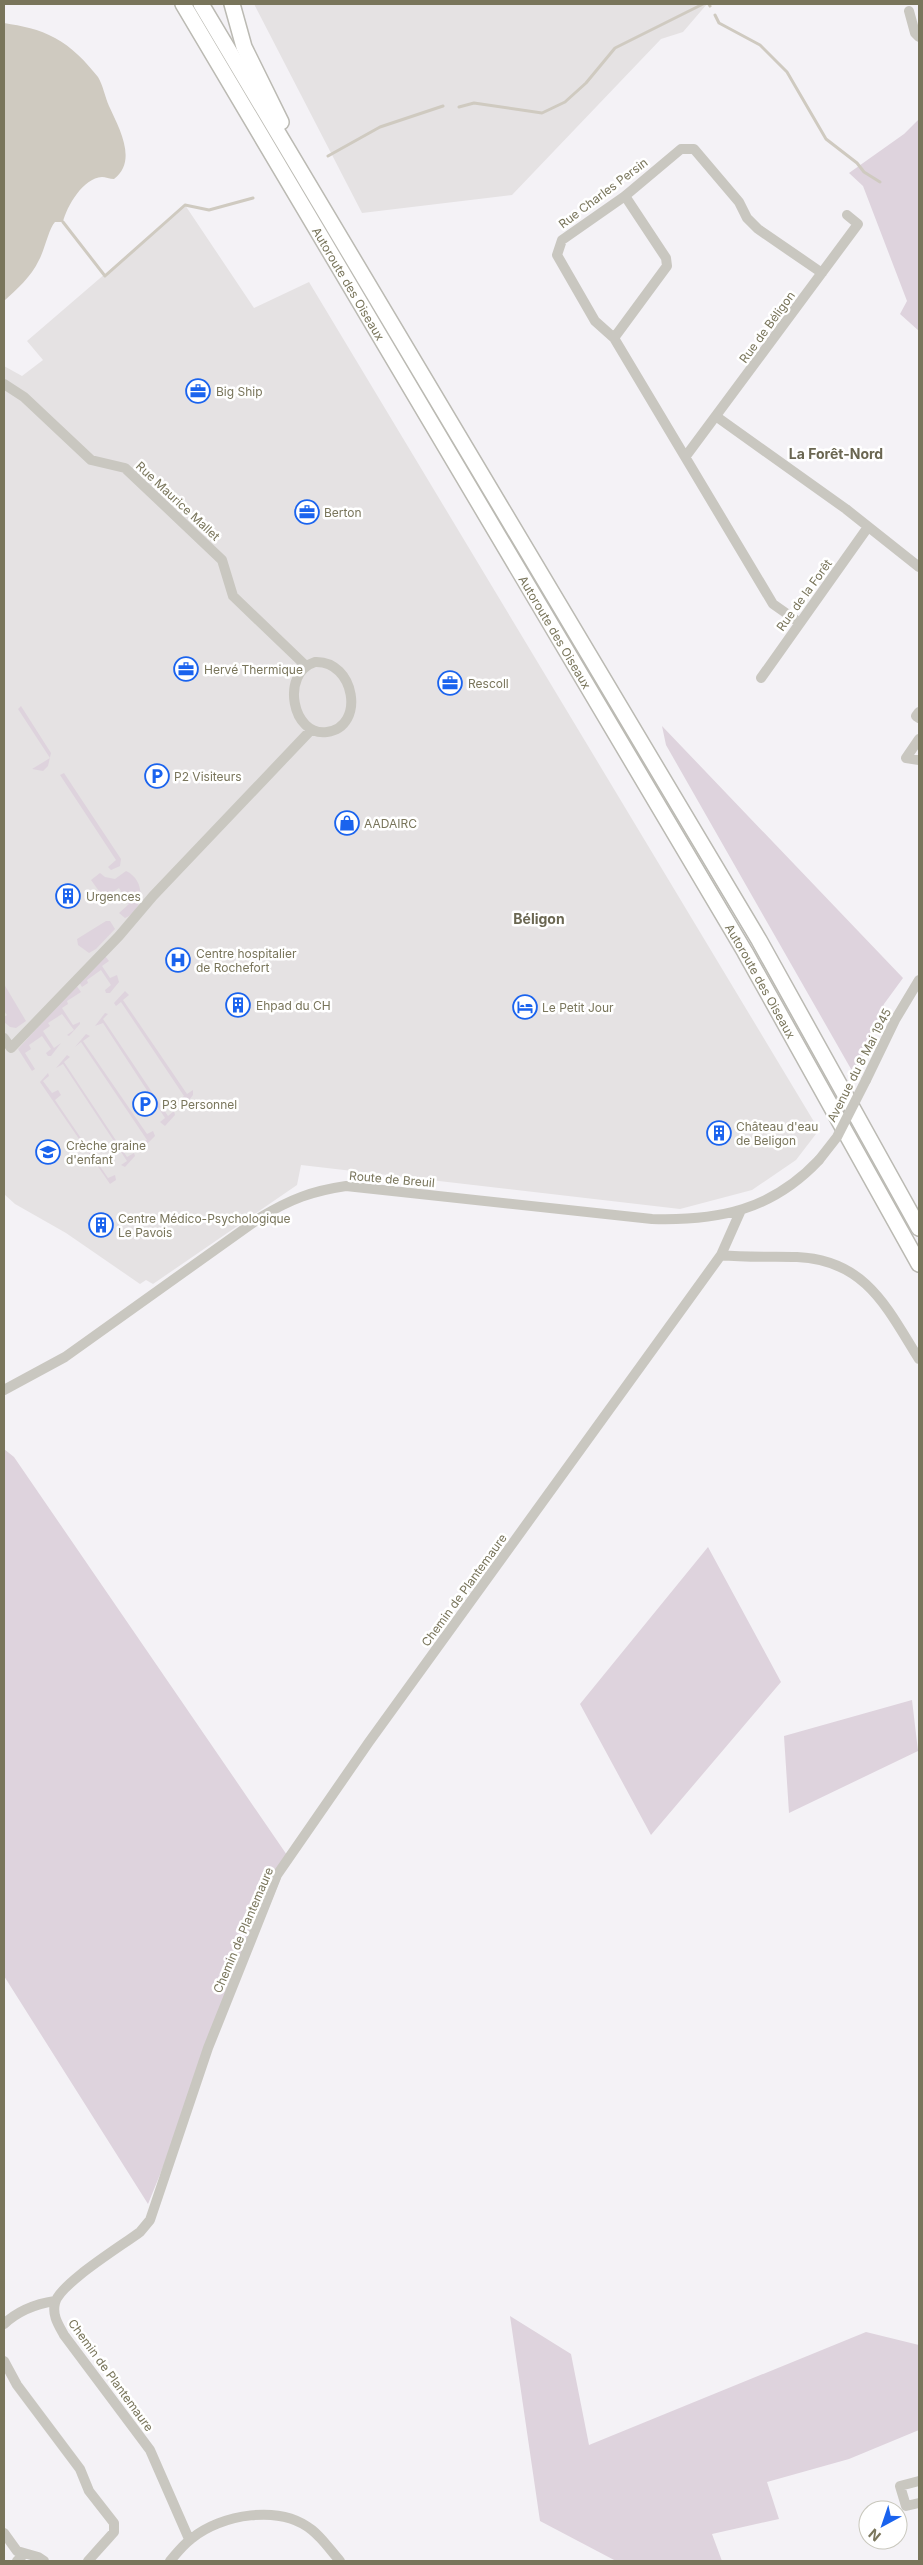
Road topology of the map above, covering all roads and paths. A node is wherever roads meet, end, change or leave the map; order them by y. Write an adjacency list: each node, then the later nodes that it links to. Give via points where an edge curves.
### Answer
1 (183, 4): 30 (highway, Autoroute des Oiseaux, via 721,910)
2 (200, 4): 8 (highway, Autoroute des Oiseaux)
3 (232, 4): 8 (highway, via 244,47)
4 (910, 6): 5 (street, via 915,33)
5 (919, 36)
6 (625, 196): 9 (street, Rue Charles Persin, via 681,149 694,150 758,229); 10 (street, via 666,258 667,266); 10 (street, Rue Charles Persin, via 562,240 556,255 595,321)
7 (847, 215): 9 (street, Rue de Béligon, via 858,224)
8 (343, 243): 28 (highway, Autoroute des Oiseaux, via 749,923)
9 (822, 273): 12 (street, Rue de Béligon)
10 (614, 338): 13 (street, Rue Charles Persin)
11 (4, 384): 17 (street, Rue Maurice Mallet, via 24,397 91,460 125,468 222,560 233,596)
12 (717, 417): 13 (street, Rue de Béligon); 14 (street)
13 (686, 456): 16 (street, Rue Charles Persin, via 772,604)
14 (868, 527): 15 (street); 16 (street, Rue de la Forêt)
15 (919, 567)
16 (800, 623): 18 (street, Rue de la Forêt)
17 (306, 666): 21 (street, via 296,678 295,696 300,718); 21 (street, via 326,662 336,667 346,679 350,699 350,715 341,727 329,732)
18 (761, 678)
19 (919, 712): 20 (street, via 916,716)
20 (919, 718)
21 (311, 730): 25 (street, via 11,1048)
22 (919, 739): 23 (street, via 906,758)
23 (919, 760)
24 (919, 980): 26 (street, Avenue du 8 Mai 1945, bridge, via 895,1020 845,1123)
25 (4, 1038)
26 (819, 1160): 27 (street, Route de Breuil, via 785,1190)
27 (741, 1210): 29 (street); 32 (street, Route de Breuil, via 713,1218 652,1219 346,1186 315,1190 290,1199 261,1217 65,1357)
28 (919, 1228)
29 (721, 1255): 31 (street, via 799,1257 841,1266 871,1287); 33 (street, Chemin de Plantemaure, via 369,1742 277,1875 208,2048 150,2220 140,2232 66,2286)
30 (919, 1264)
31 (919, 1359)
32 (4, 1390)
33 (55, 2301): 34 (street, via 36,2304 15,2314); 40 (street, Chemin de Plantemaure, via 54,2316 64,2335 150,2450)
34 (4, 2324)
35 (4, 2361): 36 (street)
36 (7, 2375): 43 (street, via 80,2469 89,2491 114,2523 114,2532)
37 (919, 2481): 38 (street, via 900,2486 906,2506)
38 (919, 2503)
39 (4, 2533): 41 (street)
40 (189, 2539): 44 (street); 45 (street, via 222,2522 266,2514 290,2518 311,2529)
41 (20, 2557): 42 (street, via 38,2557)
42 (44, 2561)
43 (88, 2561)
44 (170, 2561)
45 (340, 2561)

